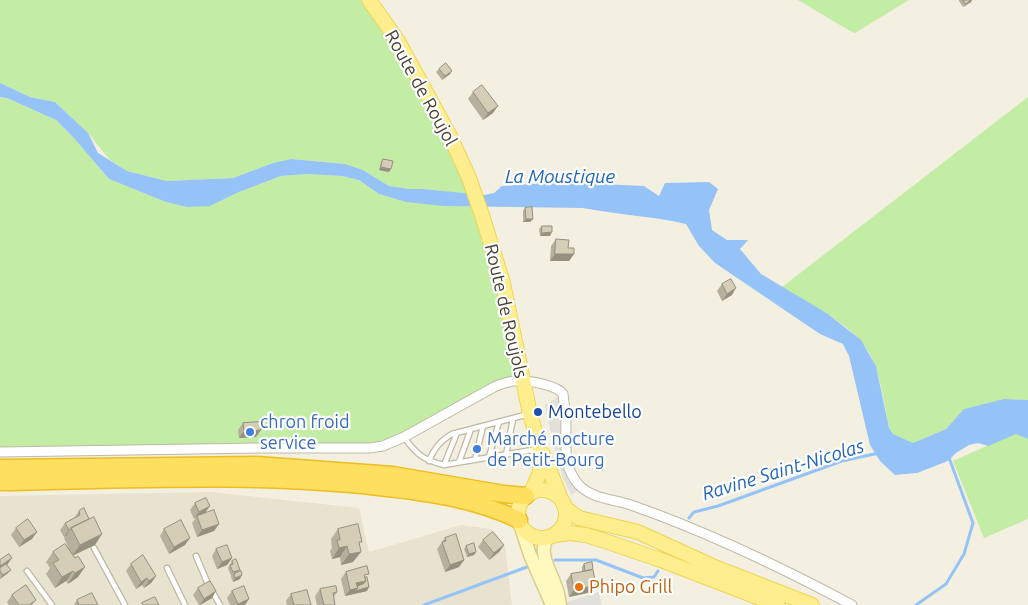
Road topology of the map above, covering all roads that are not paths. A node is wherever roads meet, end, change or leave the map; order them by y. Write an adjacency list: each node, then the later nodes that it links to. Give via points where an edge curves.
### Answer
1 (369, 0): 2 (main road, Route de Roujol, via 398,41)
2 (469, 178): 3 (main road, Route de Roujols, via 503,283)
3 (523, 380): 4 (main road, Route de Roujols); 10 (street, via 494,387); 37 (street, via 561,390 567,461 570,473 586,491 697,530 798,576)
4 (530, 414): 5 (lane); 11 (main road, Route de Roujols)
5 (513, 419): 6 (lane); 13 (lane)
6 (499, 422): 7 (lane); 14 (lane)
7 (483, 426): 8 (lane); 15 (lane)
8 (471, 429): 9 (lane); 17 (lane)
9 (457, 433): 16 (lane, via 434,448); 18 (lane)
10 (404, 438): 12 (street, via 384,446 361,449); 16 (lane, via 414,452)
11 (539, 447): 13 (lane); 21 (main road, Route de Roujols, via 540,472); 22 (main road, Route de Roujols)
12 (0, 452)
13 (506, 455): 14 (lane)
14 (489, 457): 15 (lane)
15 (476, 460): 17 (lane)
16 (429, 461): 18 (lane)
17 (459, 462): 18 (lane)
18 (444, 465)
19 (0, 468): 21 (highway, via 257,464 393,475 504,494)
20 (0, 482): 23 (highway, via 199,478 348,484 473,502)
21 (529, 495): 22 (main road, via 547,491); 23 (main road, via 520,504)
22 (563, 504): 24 (main road, via 565,521 559,532); 36 (main road, via 579,518 638,532 717,568)
23 (520, 523): 24 (main road, via 532,536); 33 (main road)
24 (550, 536): 34 (main road, via 544,543 545,558); 35 (main road, via 586,535)
25 (94, 548): 30 (lane)
26 (196, 556): 32 (lane)
27 (167, 568): 31 (lane)
28 (27, 571): 29 (lane)
29 (52, 605)
30 (125, 605)
31 (185, 605)
32 (220, 605)
33 (552, 605)
34 (560, 605)
35 (778, 605)
36 (812, 605)
37 (852, 605)

